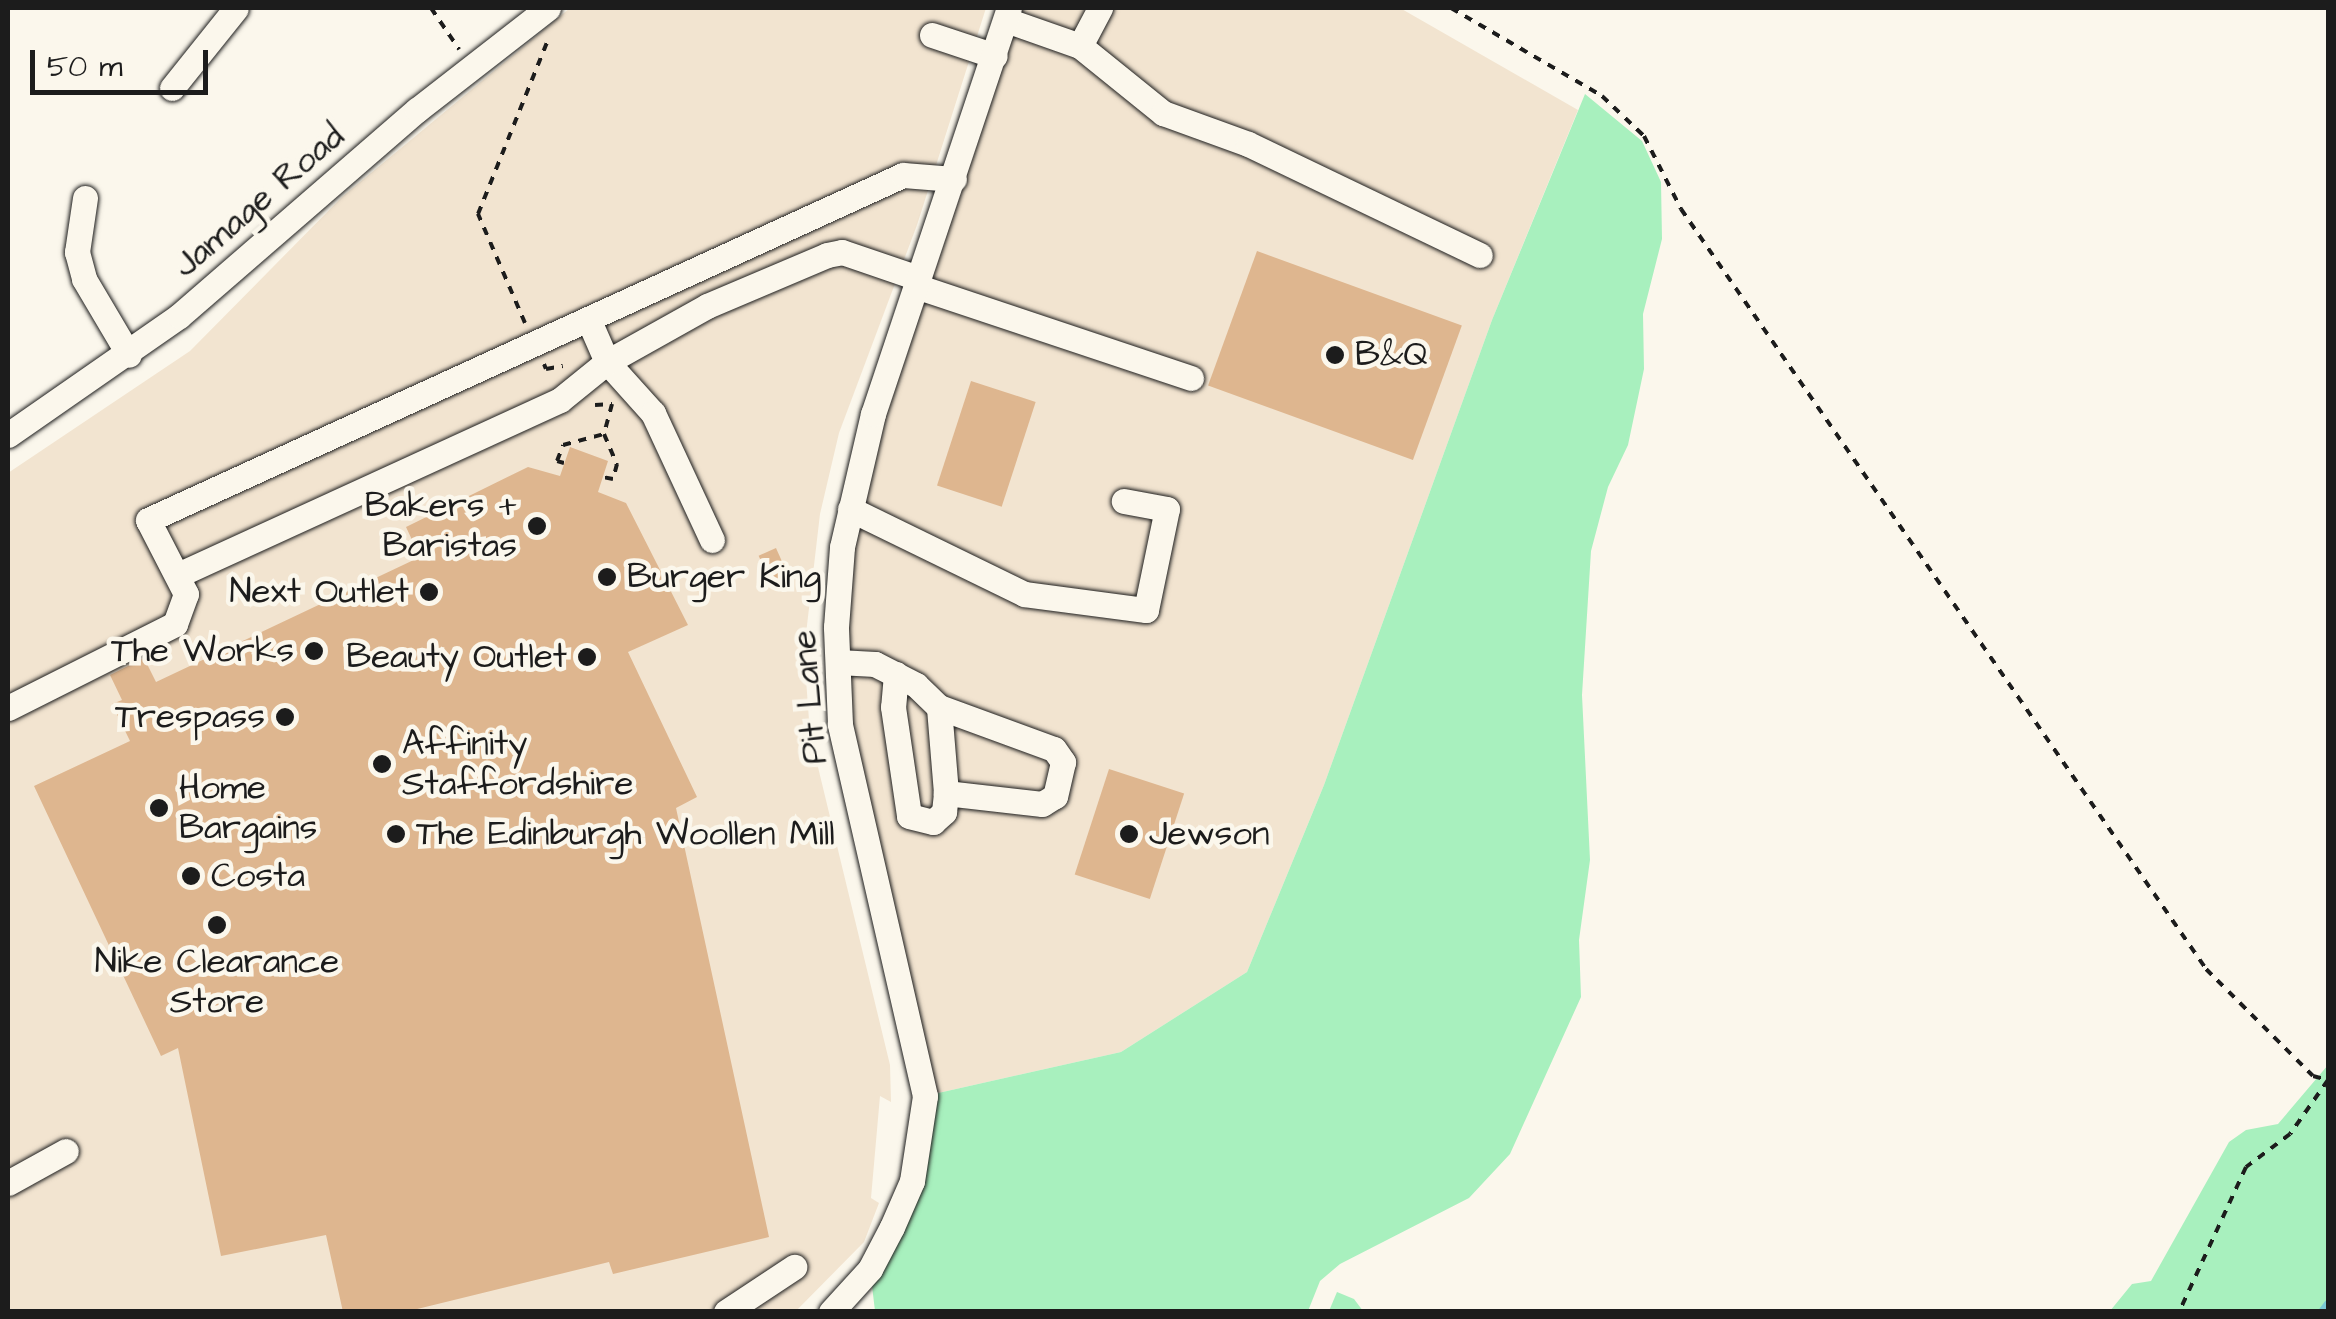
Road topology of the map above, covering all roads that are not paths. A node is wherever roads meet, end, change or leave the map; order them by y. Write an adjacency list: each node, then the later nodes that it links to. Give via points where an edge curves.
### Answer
1 (236, 8): 8 (street)
2 (1100, 8): 6 (street)
3 (1008, 14): 6 (street); 7 (street, Pit Lane)
4 (550, 15): 16 (street, Jamage Road, via 472,67)
5 (932, 35): 7 (street)
6 (1080, 46): 11 (street, via 1163,113 1248,144)
7 (995, 56): 9 (street, Pit Lane)
8 (172, 88)
9 (954, 179): 12 (street, via 903,175); 13 (street, Pit Lane)
10 (85, 198): 16 (street, via 77,252 84,279)
11 (1480, 254)
12 (694, 274): 14 (street); 15 (street)
13 (917, 282): 14 (street, via 842,252); 18 (street); 21 (street, Pit Lane)
14 (708, 306): 17 (street)
15 (590, 323): 17 (street); 23 (street, via 148,520)
16 (128, 355): 19 (street, Jamage Road)
17 (607, 362): 22 (street, via 652,412); 23 (street, via 573,389)
18 (1192, 378)
19 (8, 435)
20 (1124, 501): 21 (street, via 1168,510 1146,610 1024,594)
21 (850, 510): 24 (street, Pit Lane)
22 (712, 540)
23 (178, 575): 27 (street, via 186,594 175,624)
24 (838, 662): 25 (street, via 875,664); 33 (street, Pit Lane, via 840,724 925,1096 912,1181 892,1227 870,1269)
25 (896, 674): 26 (street); 28 (street, via 893,707 909,816 933,822 944,812)
26 (939, 707): 28 (street); 28 (street, via 1054,748 1064,762 1055,796 1042,804)
27 (8, 708)
28 (946, 793)
29 (66, 1151): 30 (street)
30 (8, 1183)
31 (794, 1267): 32 (street)
32 (726, 1312)
33 (830, 1312)

